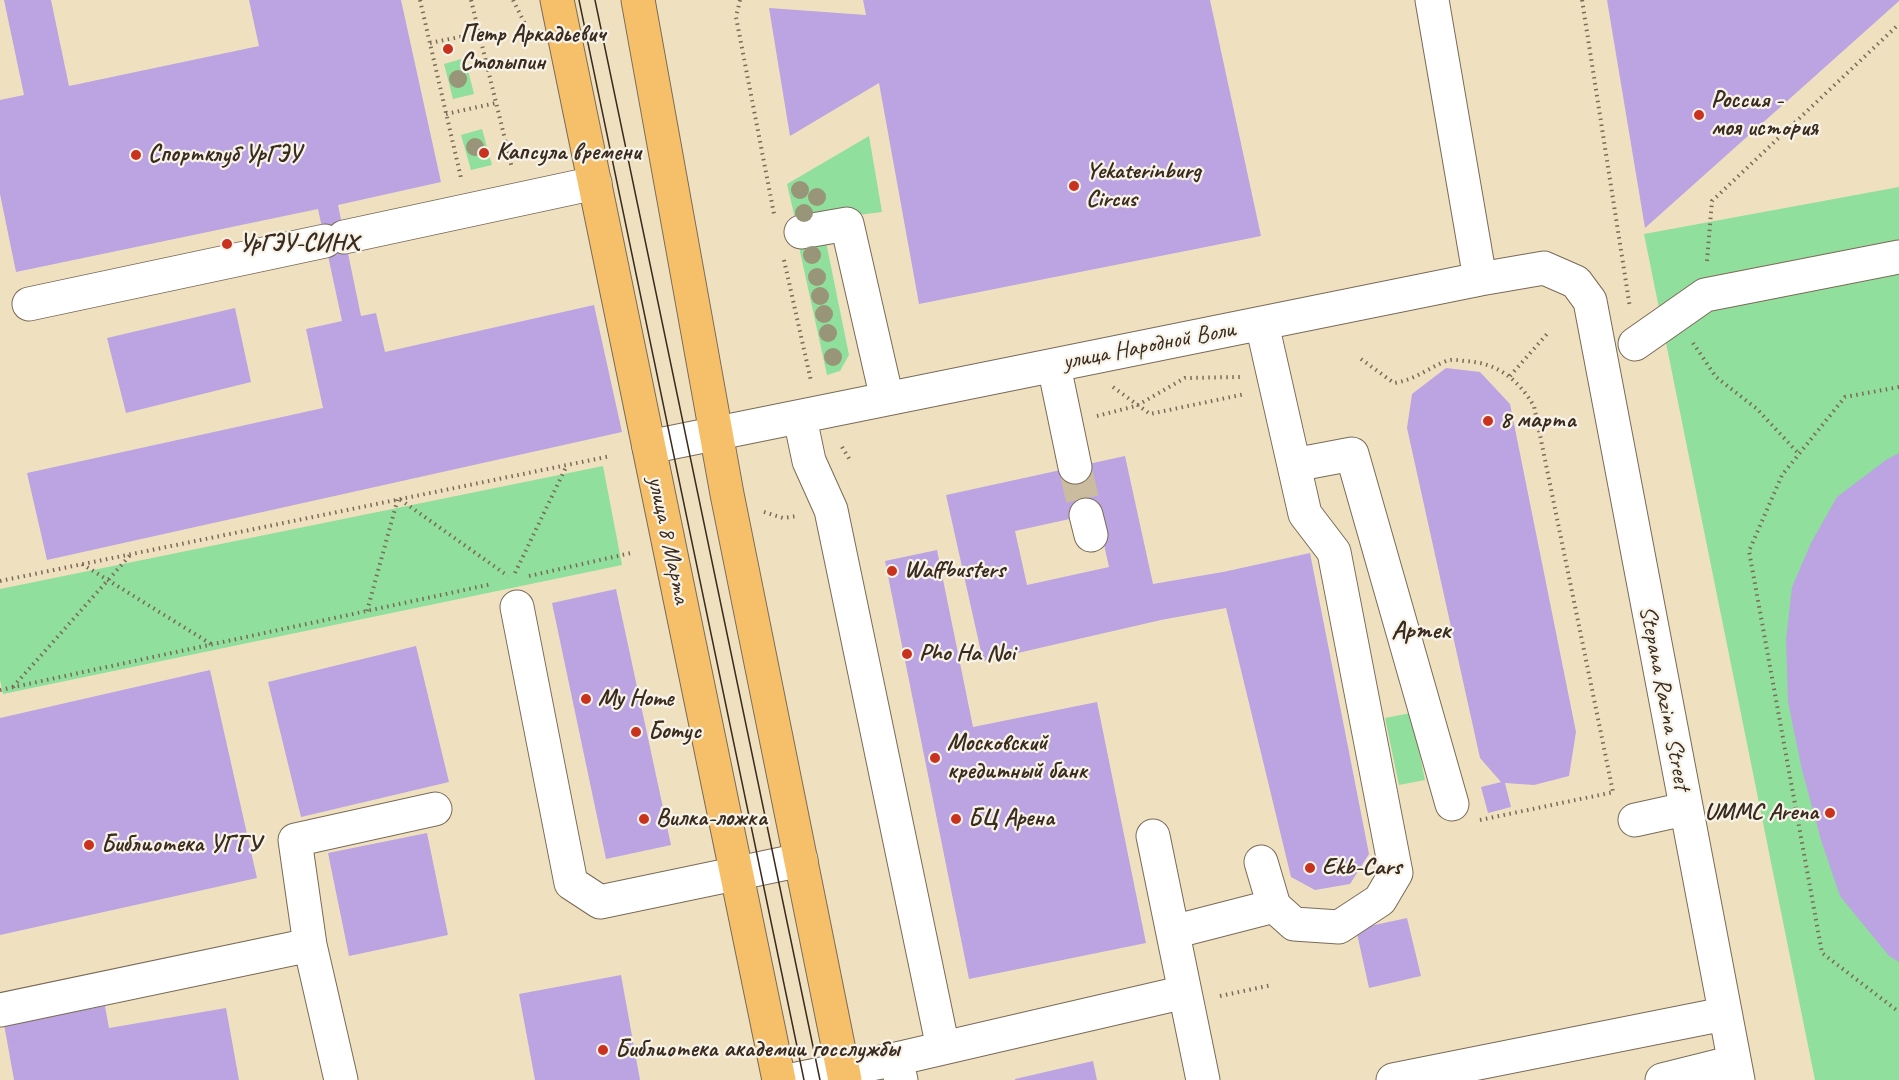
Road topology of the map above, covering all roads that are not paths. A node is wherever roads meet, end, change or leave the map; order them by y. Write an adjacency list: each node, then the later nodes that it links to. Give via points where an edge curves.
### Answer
1 (557, 0): 4 (main road, улица 8 Марта)
2 (638, 0): 15 (main road)
3 (1432, 0): 7 (street)
4 (595, 183): 8 (street); 16 (main road, улица 8 Марта)
5 (801, 232): 13 (street, via 847,224)
6 (1899, 257): 10 (street, via 1705,295)
7 (1480, 279): 9 (street, улица Народной Воли); 11 (street, улица Народной Воли, via 1544,268 1576,282 1590,301)
8 (29, 304)
9 (1262, 324): 12 (street, улица Народной Воли); 17 (street)
10 (1635, 344)
11 (1599, 350): 21 (street, Stepana Razina Street)
12 (1054, 366): 13 (street, улица Народной Воли); 18 (street)
13 (887, 399): 14 (street, улица Народной Воли)
14 (800, 418): 15 (street, улица Народной Воли); 34 (street, via 809,461 831,510)
15 (716, 434): 16 (street, улица Народной Воли); 25 (main road)
16 (649, 447): 27 (main road, улица 8 Марта)
17 (1294, 465): 22 (street, via 1352,454); 28 (street, via 1305,514 1334,552 1396,873 1380,900 1339,927 1294,924)
18 (1075, 467)
19 (515, 593): 27 (street, via 570,883 600,902)
20 (435, 808): 30 (street, via 294,840)
21 (1686, 809): 23 (street); 33 (street, Stepana Razina Street)
22 (1464, 812)
23 (1635, 820)
24 (1154, 836): 29 (street)
25 (801, 860): 27 (street); 37 (main road)
26 (1261, 862): 28 (street)
27 (737, 873): 40 (main road, улица 8 Марта)
28 (1274, 906): 29 (street)
29 (1173, 932): 31 (street)
30 (310, 945): 32 (street); 39 (street)
31 (1185, 992): 34 (street); 42 (street)
32 (0, 1010)
33 (1724, 1014): 36 (street, Stepana Razina Street); 38 (street)
34 (943, 1048): 35 (street)
35 (899, 1070): 37 (street)
36 (1736, 1071): 43 (street)
37 (844, 1075): 41 (street)
38 (1405, 1079)
39 (341, 1080)
40 (779, 1080)
41 (792, 1080)
42 (1203, 1080)
43 (1662, 1080)

